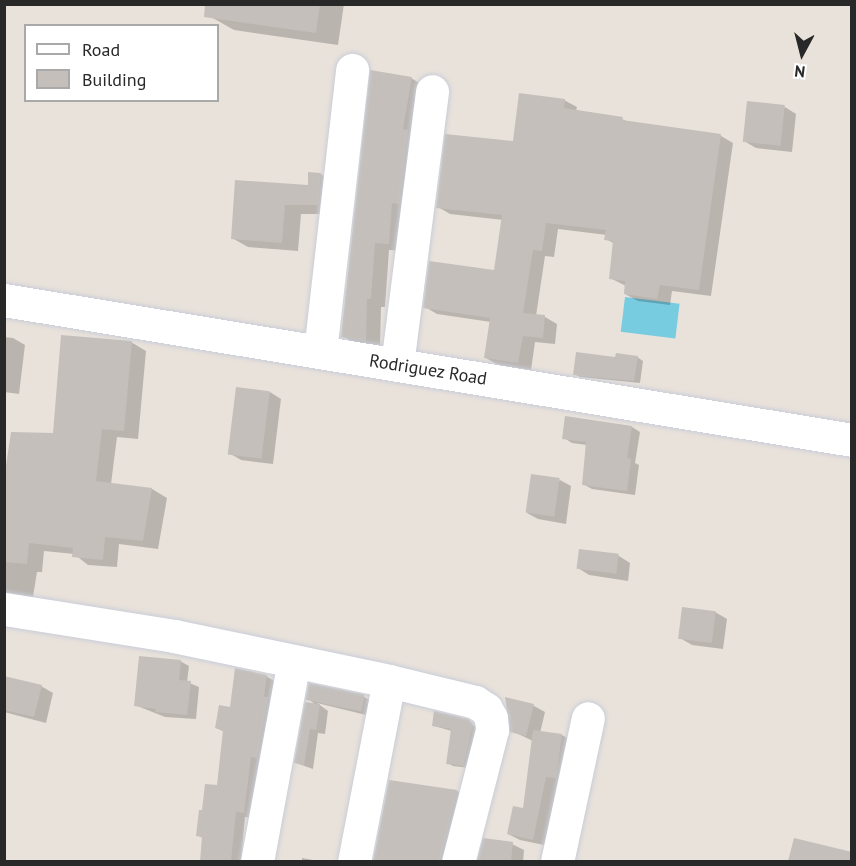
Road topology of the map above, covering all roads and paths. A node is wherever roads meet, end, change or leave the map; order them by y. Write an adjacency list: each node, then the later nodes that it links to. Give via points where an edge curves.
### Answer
1 (352, 70): 4 (street)
2 (432, 91): 5 (street)
3 (4, 300): 4 (street, Rodriguez Road)
4 (320, 352): 5 (street, Rodriguez Road)
5 (397, 365): 6 (street, Rodriguez Road)
6 (852, 440)
7 (4, 609): 8 (street, via 174,636)
8 (294, 661): 9 (street); 11 (street)
9 (389, 681): 12 (street); 13 (street, via 475,702 491,718 492,730)
10 (588, 718): 14 (street)
11 (257, 861)
12 (354, 861)
13 (458, 861)
14 (557, 861)

